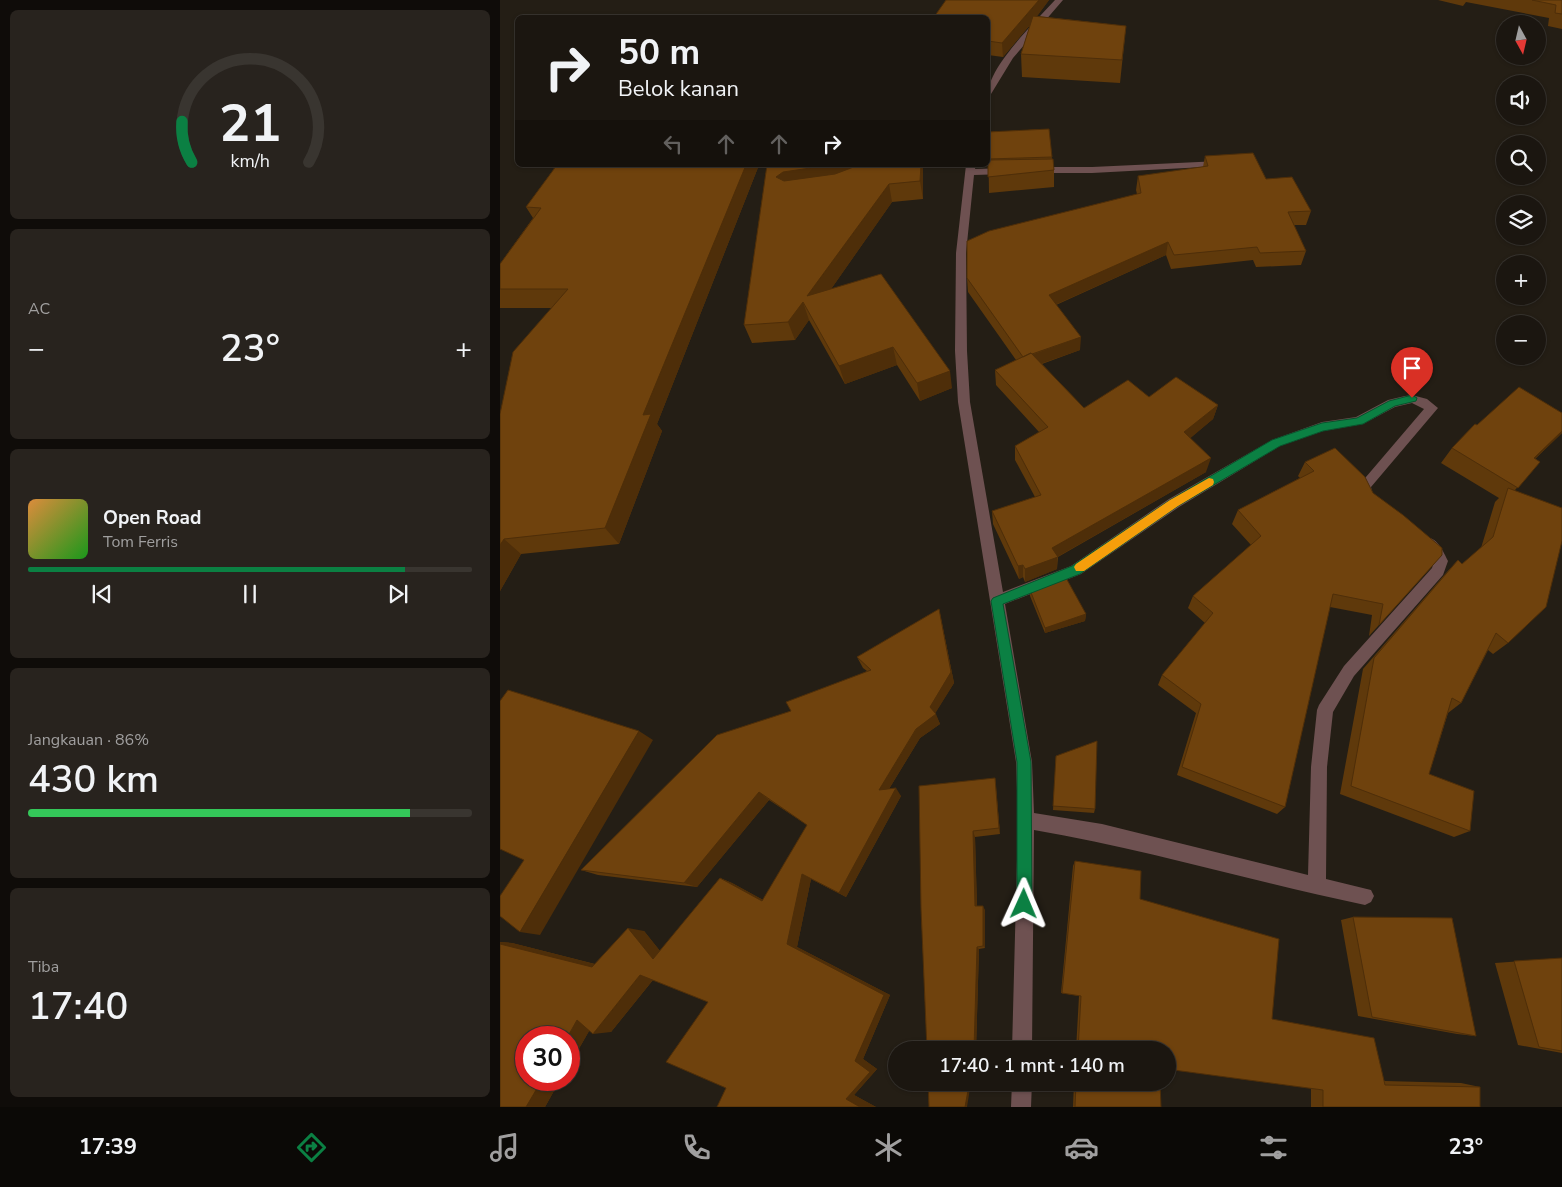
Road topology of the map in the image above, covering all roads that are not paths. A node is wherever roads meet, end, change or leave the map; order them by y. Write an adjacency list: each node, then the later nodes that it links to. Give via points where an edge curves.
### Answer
1 (1059, 0): 2 (street, via 1024,40)
2 (990, 87)
3 (1229, 164): 4 (street, via 1092,170)
4 (971, 168): 7 (street, via 961,254 963,394)
5 (1375, 505): 7 (street, via 1365,496 1366,484 1432,408 1424,402 1412,398 1392,403 1359,421 1322,427 1276,443 1174,503 1076,570)
6 (1414, 534): 9 (street, via 1436,551 1441,561 1438,571 1349,670 1325,710 1319,767)
7 (997, 601): 8 (street, via 1024,762)
8 (1026, 820): 9 (street, via 1102,833); 11 (street)
9 (1317, 886): 10 (street)
10 (1365, 896)
11 (1022, 1041)
12 (1022, 1091): 13 (street)
13 (1021, 1107)

